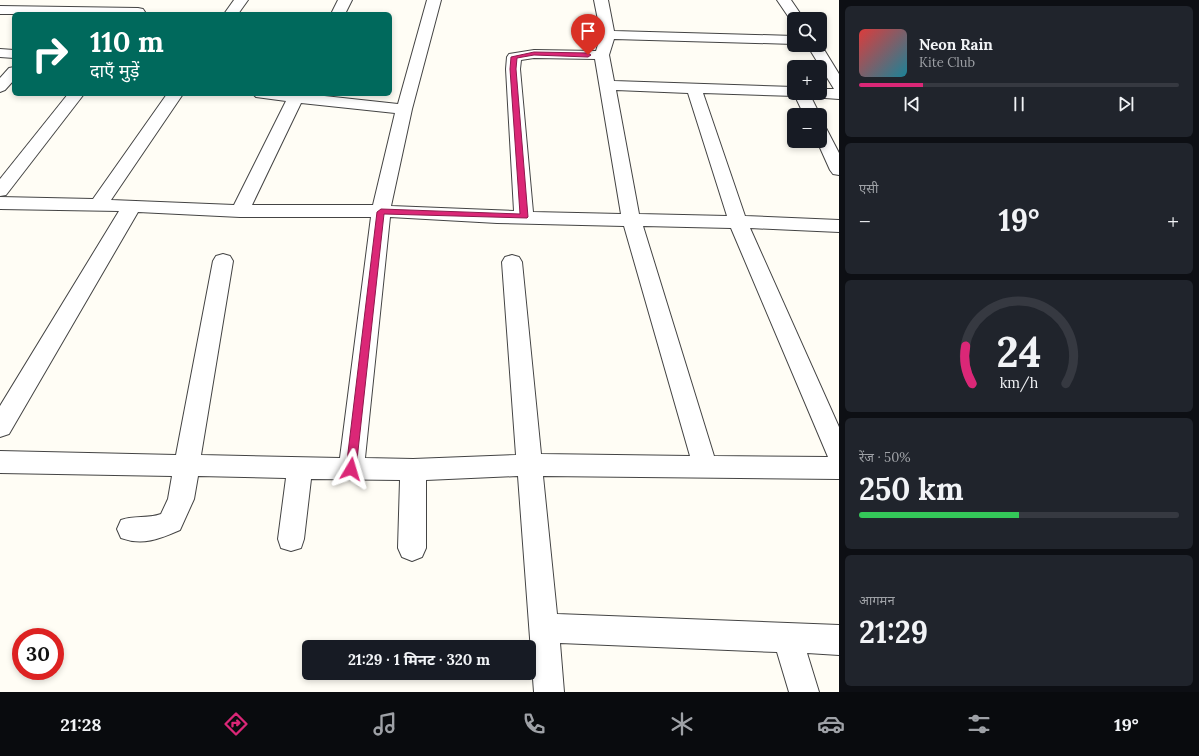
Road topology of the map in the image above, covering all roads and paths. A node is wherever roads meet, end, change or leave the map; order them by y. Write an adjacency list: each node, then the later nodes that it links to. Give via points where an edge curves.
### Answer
1 (147, 0): 9 (street)
2 (241, 0): 10 (street)
3 (345, 0): 11 (street)
4 (434, 0): 30 (street)
5 (601, 0): 13 (street)
6 (784, 0): 12 (street)
7 (0, 10): 8 (street)
8 (91, 12)
9 (138, 12)
10 (232, 12)
11 (339, 12)
12 (792, 12)
13 (608, 35): 14 (street); 18 (street)
14 (787, 40)
15 (818, 52): 21 (street)
16 (0, 53): 17 (street)
17 (12, 54)
18 (602, 55): 20 (street); 39 (street, via 534,54 514,57)
19 (12, 73): 22 (street)
20 (607, 84): 23 (street); 40 (street)
21 (839, 86)
22 (0, 87)
23 (694, 88): 24 (street); 41 (street)
24 (787, 92)
25 (827, 94): 26 (street)
26 (839, 94)
27 (74, 96): 33 (street)
28 (174, 96): 35 (street)
29 (296, 96): 30 (street); 37 (street)
30 (404, 108): 38 (street)
31 (827, 145): 32 (street)
32 (839, 170)
33 (0, 191)
34 (0, 203): 35 (street)
35 (98, 204): 36 (street)
36 (132, 206): 37 (street); 45 (street)
37 (240, 211): 38 (street)
38 (381, 212): 39 (street); 53 (street)
39 (524, 217): 40 (street)
40 (631, 219): 41 (street); 50 (street)
41 (738, 222): 42 (street); 46 (street)
42 (839, 226)
43 (224, 262): 49 (street)
44 (512, 262): 48 (street)
45 (0, 426)
46 (839, 455)
47 (0, 462): 49 (street)
48 (530, 465): 50 (street); 54 (street); 58 (street)
49 (187, 466): 51 (street); 55 (street, via 181,500 171,522 153,529)
50 (705, 466): 52 (street)
51 (300, 468): 53 (street); 56 (street)
52 (839, 468)
53 (351, 469): 54 (street)
54 (413, 470): 57 (street)
55 (130, 529)
56 (291, 539)
57 (412, 548)
58 (544, 628): 59 (street); 61 (street)
59 (787, 638): 60 (street); 62 (street)
60 (839, 640)
61 (550, 692)
62 (804, 692)

